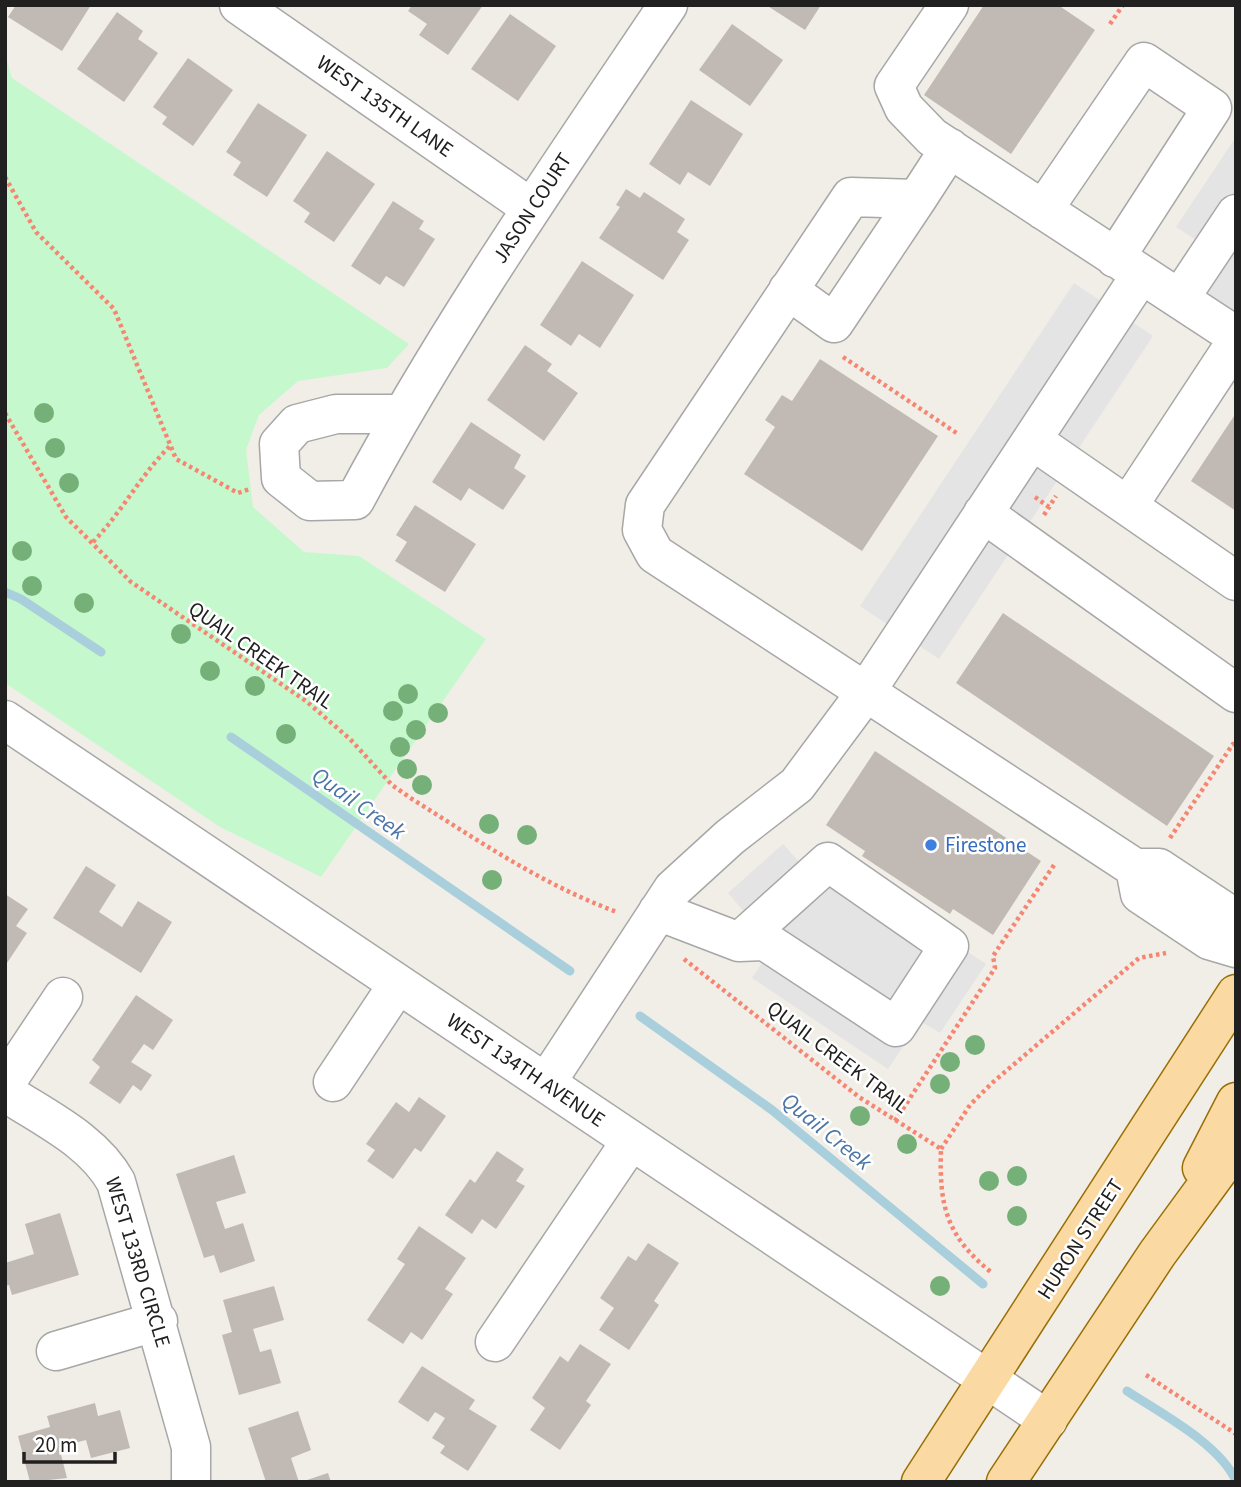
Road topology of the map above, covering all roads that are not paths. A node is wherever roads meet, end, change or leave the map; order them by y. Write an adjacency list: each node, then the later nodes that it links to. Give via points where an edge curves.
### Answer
1 (239, 5): 6 (street, WEST 135TH LANE)
2 (668, 5): 6 (street, JASON COURT)
3 (949, 5): 4 (street, via 894,86 904,108)
4 (950, 148): 5 (street); 7 (street)
5 (917, 199): 9 (street, via 850,197); 11 (street)
6 (531, 208): 16 (street, JASON COURT)
7 (1043, 210): 10 (street); 10 (street, via 1144,62 1212,108)
8 (1232, 226): 13 (street)
9 (822, 239): 11 (street); 12 (street)
10 (1128, 267): 13 (street); 17 (street)
11 (870, 271): 12 (street, via 834,323)
12 (788, 290): 21 (street, via 645,505 642,530 655,554)
13 (1180, 298): 14 (street)
14 (1236, 336)
15 (1236, 342): 18 (street)
16 (401, 414): 16 (street, JASON COURT, via 336,414 297,424 279,444 281,478 310,501 355,500)
17 (1032, 440): 18 (street); 19 (street)
18 (1128, 506): 20 (street)
19 (983, 513): 21 (street); 22 (street)
20 (1236, 581)
21 (866, 691): 24 (street); 25 (street, via 797,785 730,837)
22 (1236, 692)
23 (5, 720): 29 (street, WEST 134TH AVENUE)
24 (1149, 858): 26 (street, via 1227,913); 28 (street, via 1140,894 1209,940)
25 (640, 921): 27 (street); 33 (street)
26 (1236, 925)
27 (739, 942): 27 (street, via 765,941 896,1027 949,946 828,862)
28 (1236, 948)
29 (398, 984): 32 (street); 33 (street, WEST 134TH AVENUE)
30 (1236, 994): 43 (main road, HURON STREET)
31 (63, 997): 34 (street)
32 (334, 1082)
33 (546, 1083): 37 (street, WEST 134TH AVENUE)
34 (5, 1084)
35 (5, 1092): 40 (street, WEST 133RD CIRCLE, via 84,1144 106,1164 116,1182)
36 (1236, 1102): 39 (main road)
37 (631, 1141): 41 (street); 43 (street, WEST 134TH AVENUE)
38 (1236, 1146): 39 (main road)
39 (1157, 1254): 44 (main road)
40 (158, 1321): 42 (street); 45 (street, WEST 133RD CIRCLE, via 191,1447)
41 (495, 1342)
42 (56, 1351)
43 (988, 1380): 44 (street, WEST 134TH AVENUE); 46 (main road, HURON STREET)
44 (1048, 1420): 47 (main road)
45 (191, 1482)
46 (921, 1482)
47 (1006, 1482)

